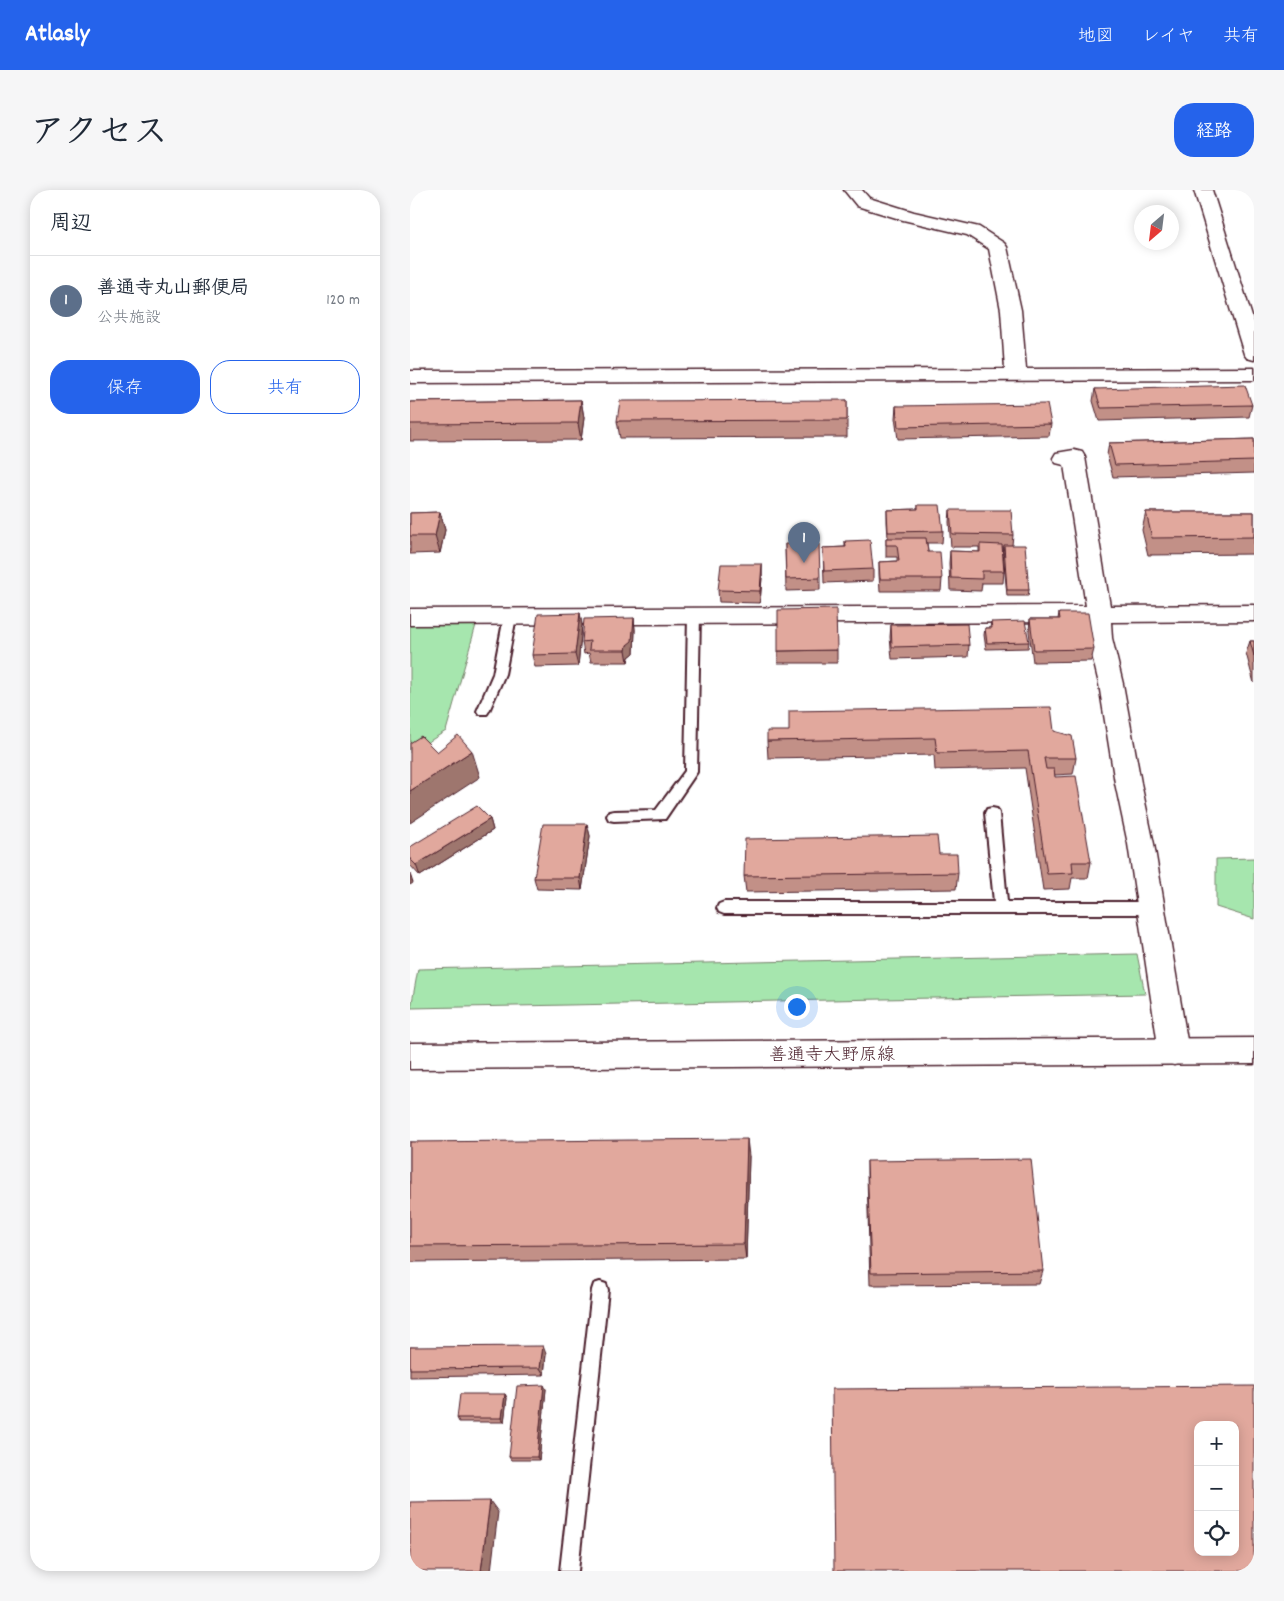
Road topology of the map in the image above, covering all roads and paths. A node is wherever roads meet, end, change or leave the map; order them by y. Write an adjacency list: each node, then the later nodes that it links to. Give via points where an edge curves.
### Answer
1 (853, 190): 5 (street, via 863,202 973,231 998,246 1011,310)
2 (1203, 190): 3 (street)
3 (1254, 354)
4 (1254, 374): 5 (street)
5 (1016, 375): 6 (street)
6 (410, 377)
7 (1064, 458): 8 (street, via 1074,457)
8 (1099, 612): 9 (street); 10 (street); 18 (street, via 1100,638)
9 (1254, 613)
10 (694, 615): 12 (street); 15 (lane, via 691,772 660,815)
11 (410, 617): 12 (street)
12 (510, 617): 13 (lane, via 499,674)
13 (483, 711)
14 (992, 813): 17 (lane)
15 (614, 816)
16 (724, 908): 17 (lane)
17 (1001, 908): 18 (lane)
18 (1151, 908): 20 (street)
19 (1254, 1051): 20 (street, 善通寺大野原線)
20 (1174, 1052): 21 (street, 善通寺大野原線)
21 (410, 1056)
22 (600, 1290): 23 (lane)
23 (569, 1571)

